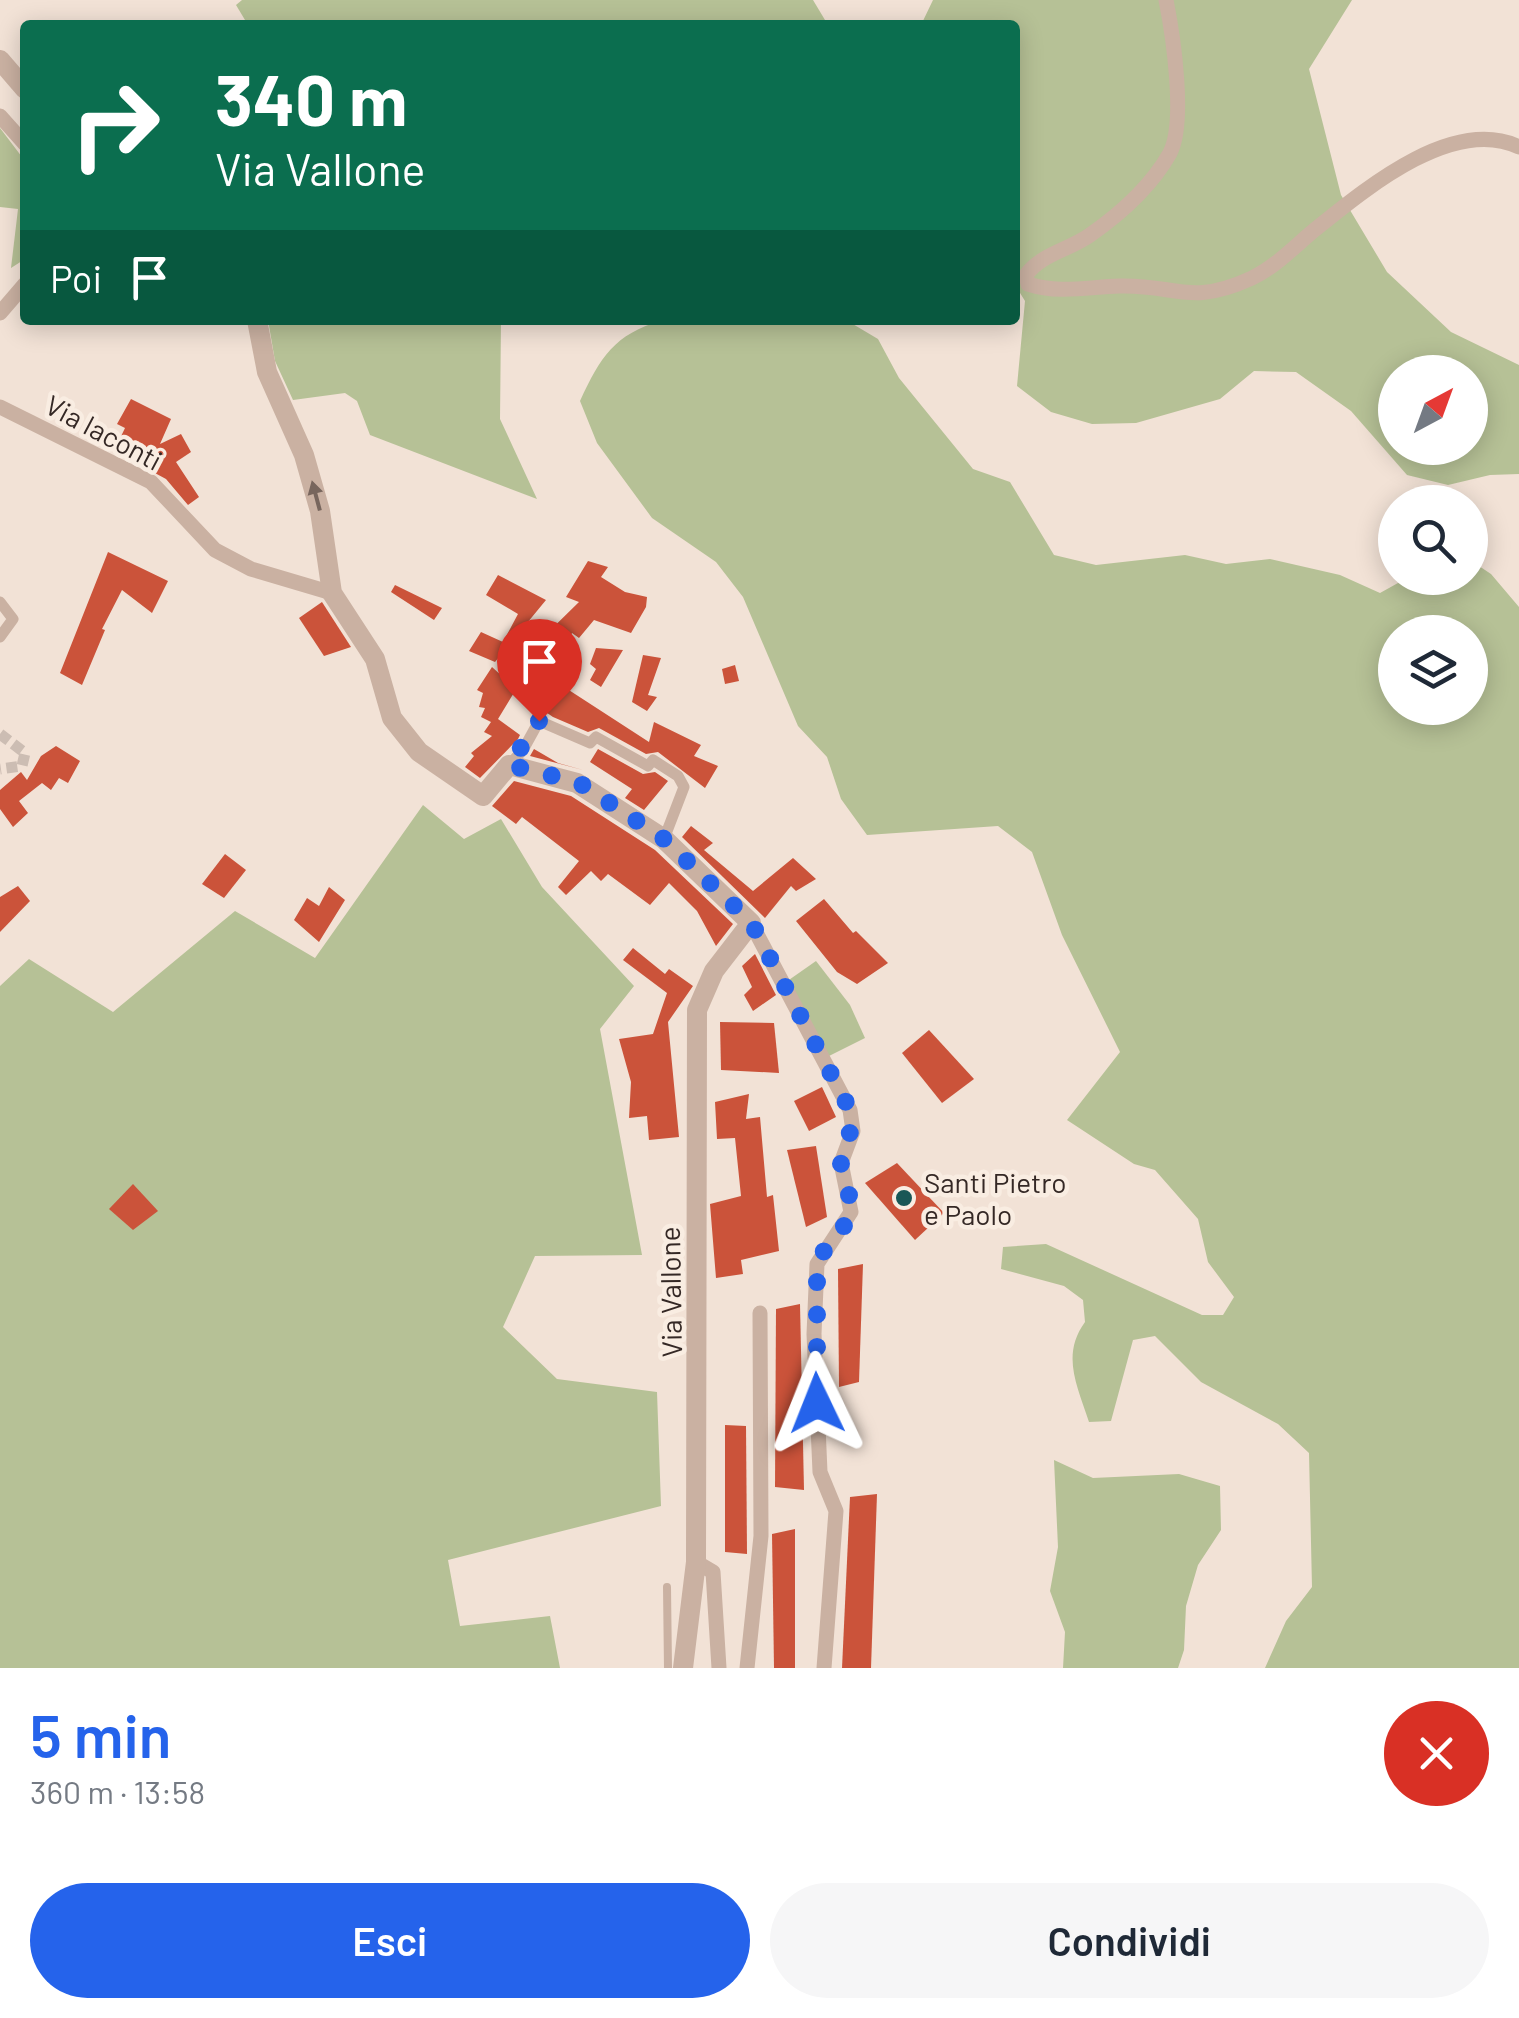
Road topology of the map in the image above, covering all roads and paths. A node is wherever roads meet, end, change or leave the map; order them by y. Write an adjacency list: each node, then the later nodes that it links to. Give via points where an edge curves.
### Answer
1 (1166, 0): 6 (street, via 1175,78 1172,149 1118,214 1034,262 1028,284 1073,290 1138,286 1200,296 1270,268 1386,177 1442,145 1498,136)
2 (0, 60): 3 (street)
3 (20, 83)
4 (0, 116): 5 (street)
5 (20, 138)
6 (1519, 147)
7 (20, 290): 8 (street)
8 (0, 314)
9 (258, 325): 11 (street, one-way to 9, via 320,511 267,372)
10 (0, 407): 11 (street, Via Iaconti, via 152,482 215,550 251,569)
11 (332, 592): 14 (street, via 375,659 392,718 419,752 483,796)
12 (0, 602): 13 (street, via 13,619)
13 (0, 638)
14 (509, 765): 15 (street, via 578,782); 15 (street, via 539,721 590,742 596,737 648,766 653,760 684,787)
15 (664, 839): 16 (street)
16 (751, 922): 18 (street, Via Vallone, via 714,971 696,1010); 24 (street, via 850,1110 853,1131 841,1163 851,1212 817,1264 820,1472 836,1511)
17 (760, 1313): 23 (street, via 761,1536)
18 (696, 1562): 21 (street); 22 (street, Via Vallone, via 713,1572)
19 (667, 1587): 20 (lane)
20 (668, 1668)
21 (683, 1668)
22 (719, 1668)
23 (746, 1668)
24 (824, 1668)

